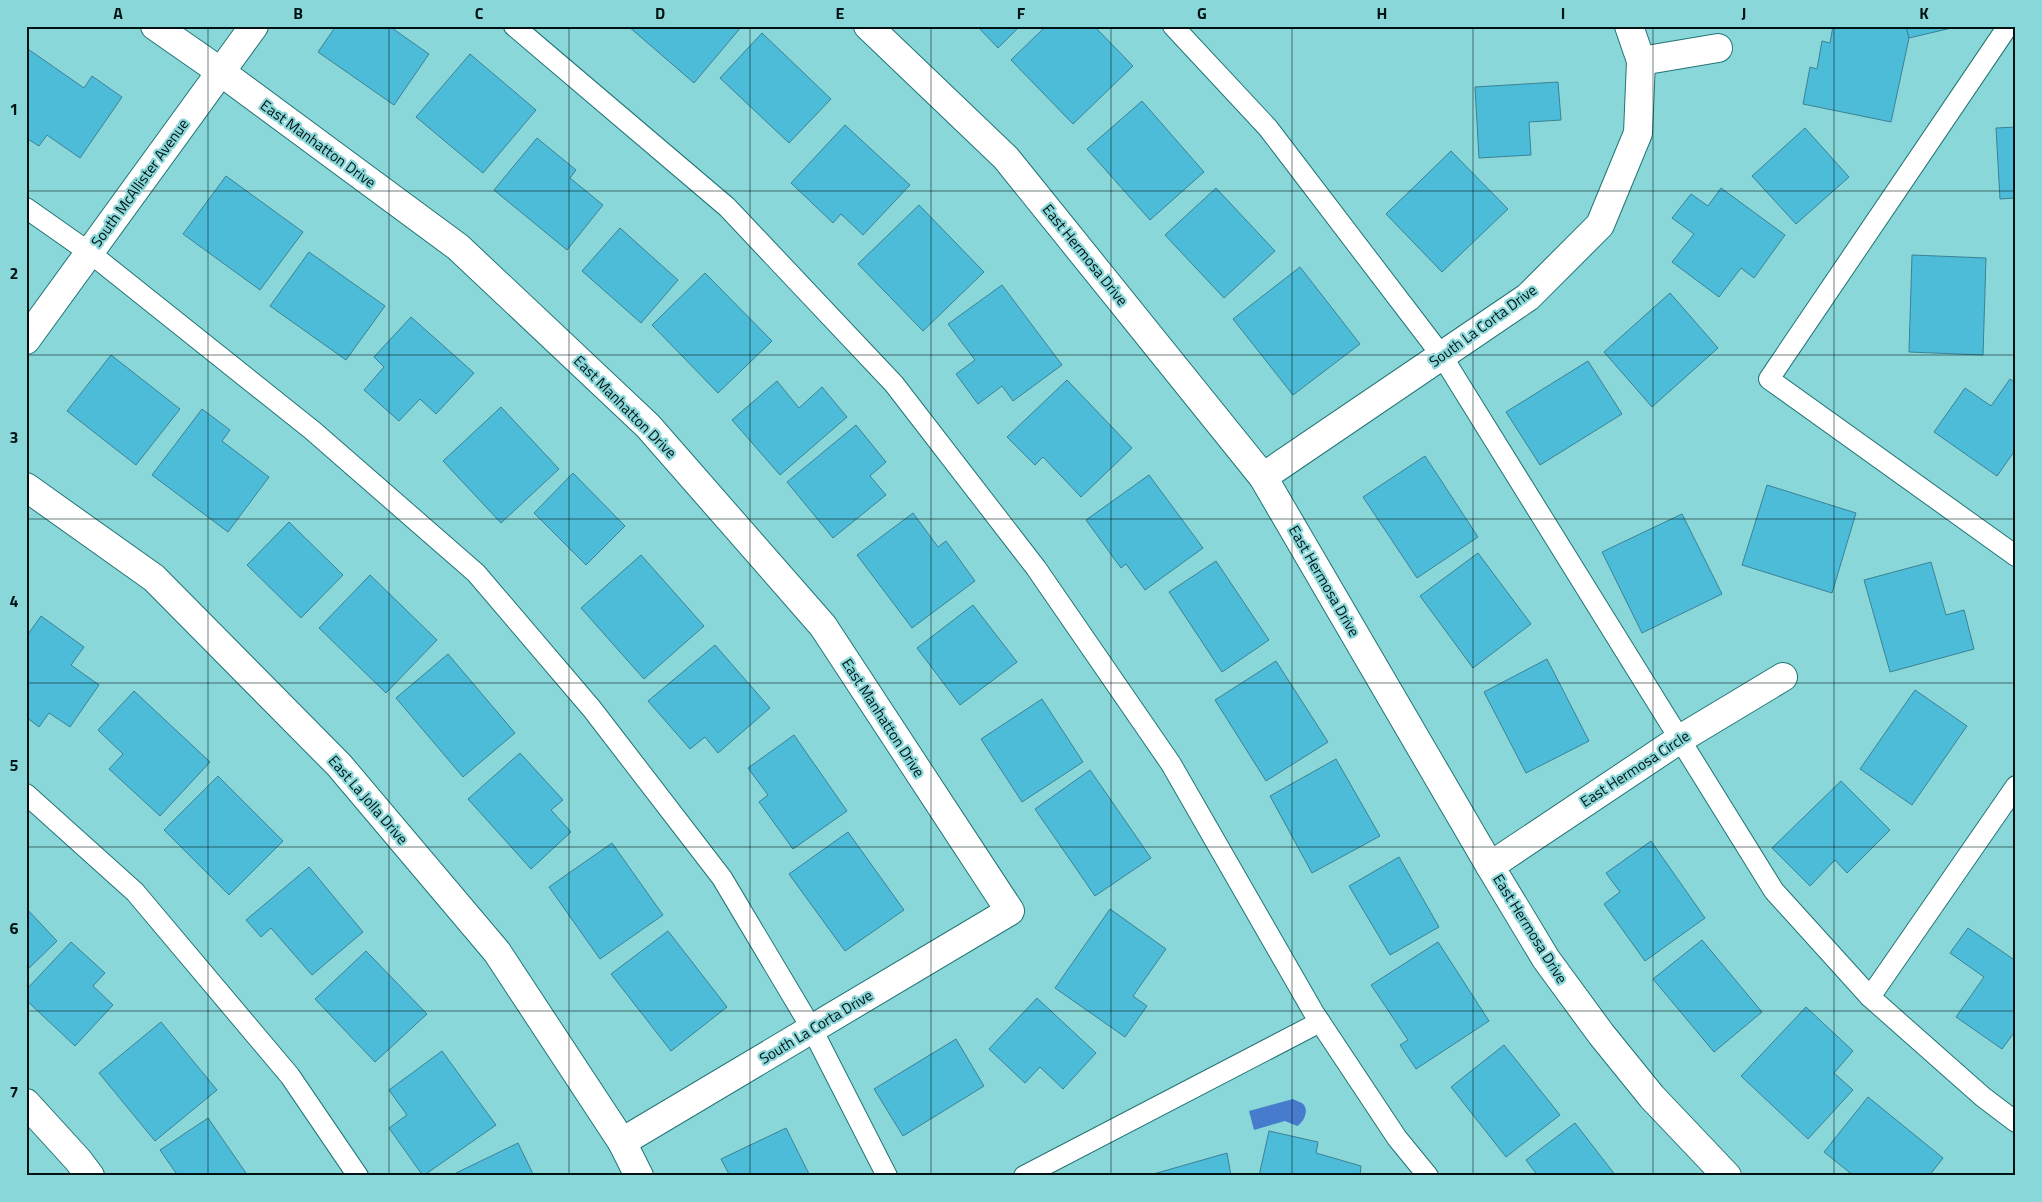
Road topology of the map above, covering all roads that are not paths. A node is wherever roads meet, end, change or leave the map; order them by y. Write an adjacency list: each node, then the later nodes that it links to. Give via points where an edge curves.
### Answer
1 (155, 26): 10 (street, East Manhatton Drive)
2 (254, 26): 10 (street, South McAllister Avenue)
3 (514, 26): 25 (lane, via 727,207 894,384 1036,568 1171,764)
4 (868, 26): 15 (street, East Hermosa Drive, via 1006,158)
5 (1173, 26): 14 (lane, via 1268,128)
6 (1629, 26): 9 (street)
7 (2008, 26): 17 (lane, via 1769,378)
8 (1718, 48): 9 (street)
9 (1641, 61): 14 (street, South La Corta Drive, via 1638,133 1600,224 1528,297)
10 (221, 72): 12 (street, South McAllister Avenue); 23 (street, East Manhatton Drive, via 458,247 648,426 823,626)
11 (26, 208): 12 (lane)
12 (90, 253): 13 (street, South McAllister Avenue); 26 (lane, via 312,430 476,573 592,709 722,878)
13 (26, 340)
14 (1442, 356): 15 (street, South La Corta Drive); 19 (lane)
15 (1263, 477): 22 (street, East Hermosa Drive)
16 (26, 487): 29 (street, East La Jolla Drive, via 154,578 339,764 497,952)
17 (2016, 556)
18 (1784, 677): 19 (street, East Hermosa Circle)
19 (1680, 739): 22 (street, East Hermosa Circle); 24 (lane, via 1774,891)
20 (2016, 786): 24 (lane)
21 (26, 794): 31 (lane, via 135,892 290,1076)
22 (1490, 866): 36 (street, East Hermosa Drive, via 1546,959 1601,1034 1652,1098)
23 (1010, 911): 26 (street, South La Corta Drive)
24 (1870, 997): 28 (lane)
25 (1320, 1022): 34 (lane); 35 (lane, via 1397,1138)
26 (812, 1029): 29 (street, South La Corta Drive); 33 (lane)
27 (26, 1103): 30 (street)
28 (2016, 1122)
29 (622, 1142): 32 (street, East La Jolla Drive)
30 (90, 1176)
31 (358, 1176)
32 (639, 1176)
33 (888, 1176)
34 (1024, 1176)
35 (1428, 1176)
36 (1726, 1176)

